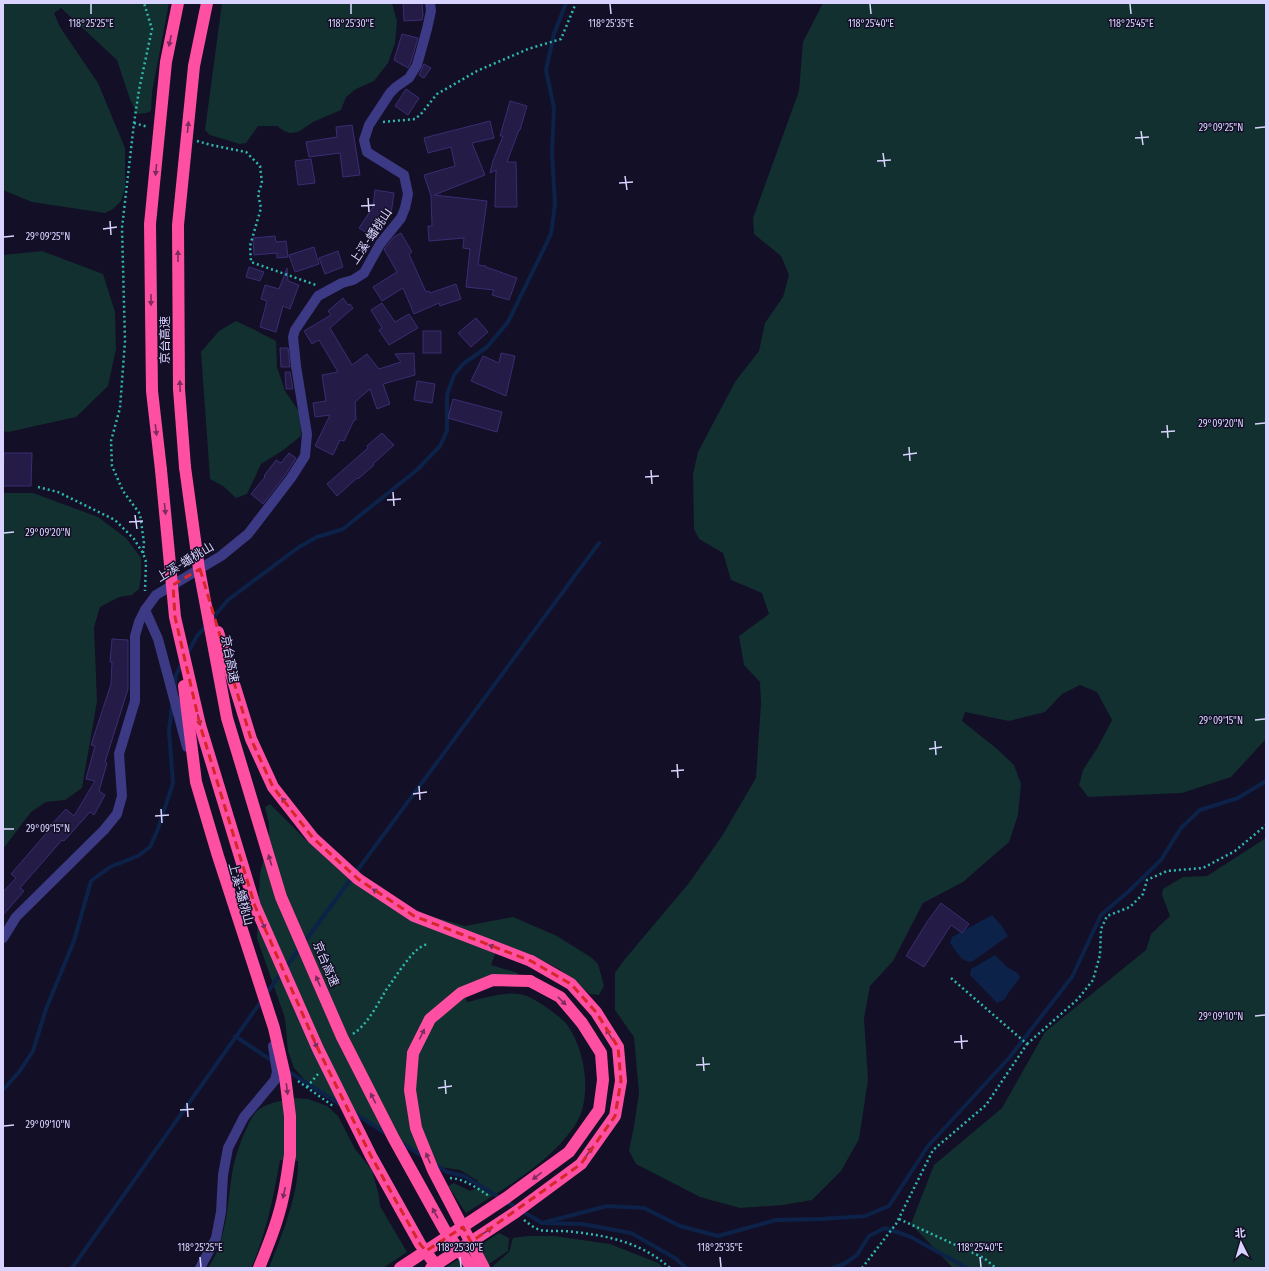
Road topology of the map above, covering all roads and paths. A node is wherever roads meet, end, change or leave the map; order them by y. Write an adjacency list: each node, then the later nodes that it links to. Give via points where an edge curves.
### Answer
1 (144, 3): 6 (path, via 152,29)
2 (178, 3): 15 (highway, 京台高速, one-way to 15, bridge, via 166,62 150,224 152,391)
3 (207, 3): 13 (highway, 京台高速, one-way to 3, bridge, via 185,467 180,389 178,226 194,66)
4 (430, 3): 10 (street, 上溪-蟠桃山, via 431,12 417,65 409,78 390,93 369,125 364,140 367,152 404,175 408,194 405,208 364,273)
5 (576, 3): 7 (path, via 561,39 528,49 477,71 437,94 415,119 382,122)
6 (134, 123): 8 (path); 12 (path, via 122,228 124,356 120,408 111,441 112,466 123,492 140,514)
7 (379, 125)
8 (148, 127)
9 (190, 139): 10 (path, via 246,152 260,166 262,183 258,194 261,208 250,246 251,262)
10 (330, 290): 14 (street, 上溪-蟠桃山, via 318,296 293,337 307,434 304,456 291,478 248,534 221,556 156,595)
11 (38, 487): 12 (path, via 58,492 115,520 134,539)
12 (143, 553): 14 (path, via 146,562)
13 (200, 569): 33 (highway, one-way to 13, bridge, via 516,1212 581,1164 615,1116 621,1080 618,1047 596,1012 571,984 531,961 414,916 358,879 313,838 274,788 251,739); 35 (highway, 京台高速, one-way to 13, bridge, via 444,1229 394,1139 342,1037 281,897 227,718)
14 (145, 610): 17 (street, via 135,636 135,701 119,754 122,796 117,814 16,917); 30 (street, 上溪-蟠桃山, via 158,639 240,939 270,1024 277,1072 270,1086 244,1117 228,1148 216,1238)
15 (175, 617): 31 (highway, one-way to 31, bridge, via 196,782 274,1028 285,1076 290,1116 290,1155 286,1185); 34 (highway, 京台高速, one-way to 34, bridge, via 200,725 255,906 318,1049 371,1156 420,1244)
16 (1266, 825): 21 (path, via 1235,851 1203,868 1167,871 1147,880 1143,894 1130,908 1107,916 1101,929 1100,955 1093,980 1078,998)
17 (3, 938)
18 (427, 944): 20 (path, via 419,947 410,957 370,1016 358,1031)
19 (951, 978): 21 (path)
20 (349, 1037)
21 (1027, 1044): 29 (path, via 986,1105 933,1150)
22 (321, 1069): 24 (path)
23 (298, 1080): 24 (path)
24 (307, 1088): 25 (path)
25 (335, 1107)
26 (444, 1177): 27 (path, via 456,1178 474,1186)
27 (493, 1199)
28 (520, 1217): 37 (path, via 539,1230 595,1234 630,1243 661,1260)
29 (898, 1219): 38 (path); 39 (path, via 984,1258)
30 (200, 1268)
31 (259, 1268)
32 (400, 1268): 36 (highway, one-way to 32, bridge, via 433,1170 416,1128 410,1090 413,1053 430,1019 461,993 493,980 530,981 560,997 582,1023 601,1053 603,1080 599,1110 568,1152 506,1198)
33 (431, 1268)
34 (438, 1268)
35 (472, 1268)
36 (484, 1268)
37 (670, 1268)
38 (862, 1268)
39 (996, 1268)

